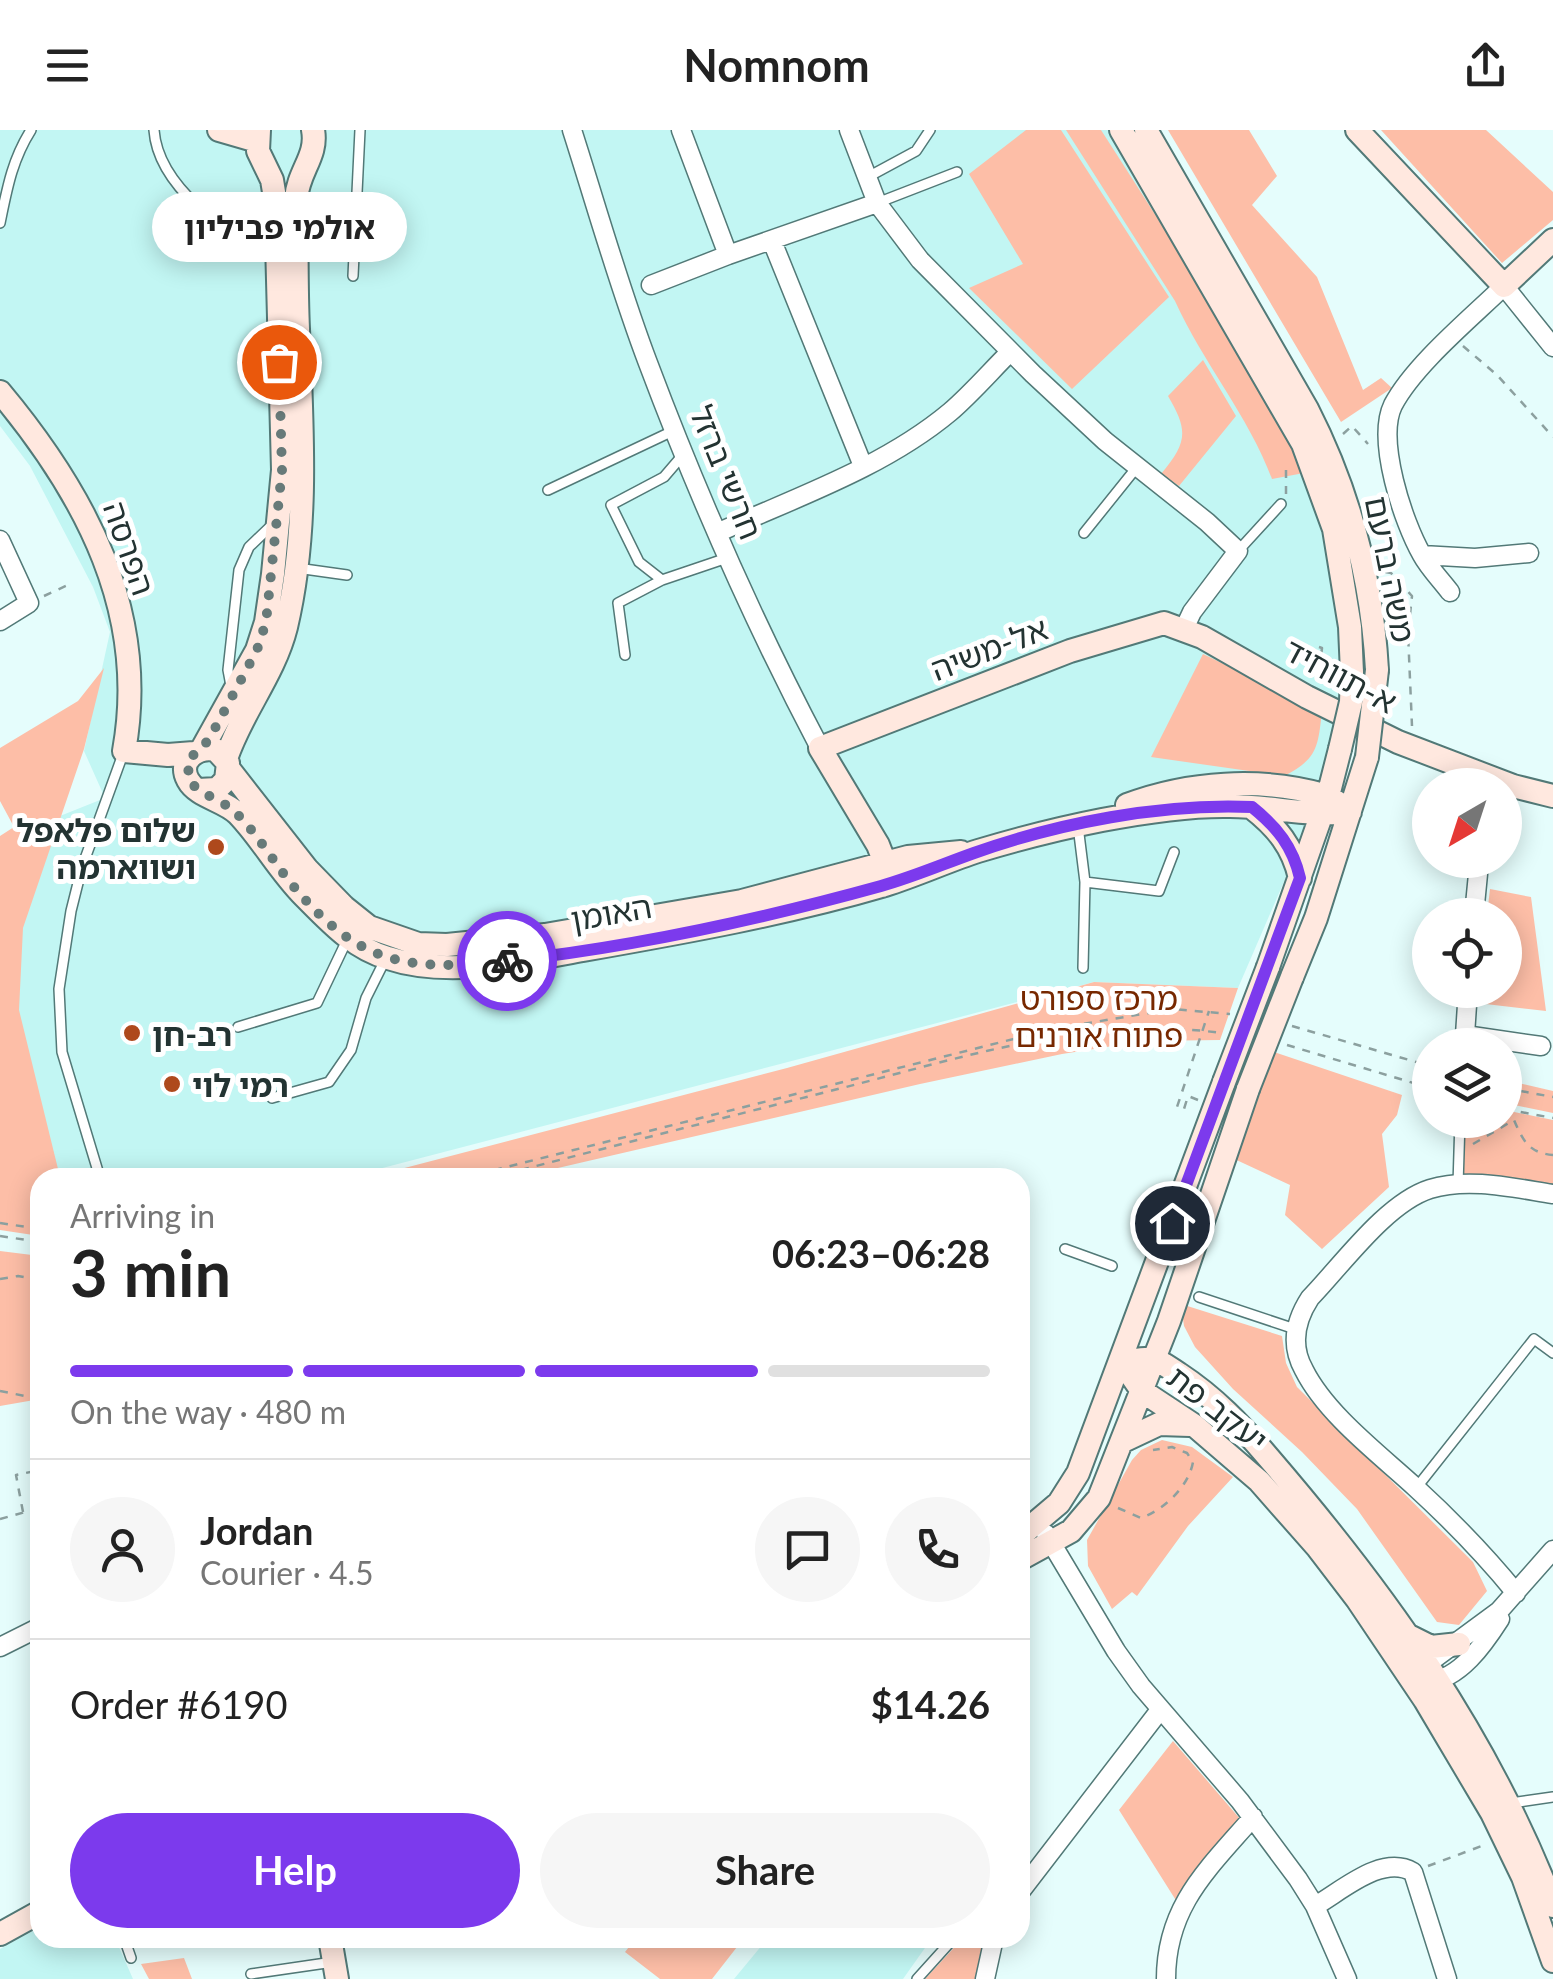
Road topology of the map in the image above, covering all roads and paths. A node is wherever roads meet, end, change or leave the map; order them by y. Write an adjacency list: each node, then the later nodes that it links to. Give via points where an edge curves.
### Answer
1 (31, 130): 18 (lane, via 18,150)
2 (154, 130): 22 (lane, via 155,147 174,178 207,216)
3 (218, 130): 13 (street)
4 (312, 130): 14 (street)
5 (360, 130): 23 (lane)
6 (572, 130): 31 (street, חרשי ברזל)
7 (682, 130): 21 (street)
8 (848, 130): 16 (street)
9 (930, 130): 16 (lane, via 916,151)
10 (1121, 130): 70 (street, משה ברעם, bridge, via 1304,444 1334,530 1346,595 1352,702)
11 (1146, 130): 49 (street, משה ברעם, via 1323,439)
12 (1358, 130): 25 (street)
13 (260, 143): 14 (street, via 283,170); 22 (street, via 276,204)
14 (309, 159): 48 (street, via 296,199 303,470)
15 (956, 172): 17 (lane)
16 (866, 178): 17 (street)
17 (877, 203): 20 (street); 28 (street, via 920,260)
18 (0, 223)
19 (1553, 240): 25 (street)
20 (772, 241): 21 (street); 35 (street)
21 (728, 256): 24 (street)
22 (277, 258): 40 (street)
23 (353, 276)
24 (651, 285)
25 (1504, 286): 26 (street); 27 (street)
26 (1451, 336): 32 (path); 46 (street, via 1391,409 1391,466)
27 (1553, 347)
28 (1010, 352): 35 (street, via 950,412); 37 (street)
29 (0, 392): 63 (street, הפרסה, via 76,495 107,564 128,670)
30 (1352, 426): 33 (path)
31 (675, 430): 34 (street, חרשי ברזל); 38 (lane)
32 (1553, 437)
33 (1369, 445)
34 (684, 454): 41 (street, חרשי ברזל); 51 (lane, via 664,477 611,505 639,562)
35 (862, 466): 41 (street)
36 (1286, 467): 39 (path)
37 (1137, 468): 42 (lane); 44 (street)
38 (548, 490)
39 (1280, 504): 44 (lane)
40 (279, 518): 60 (street, via 266,622); 60 (lane, via 249,547 239,570 228,670)
41 (717, 533): 47 (street, חרשי ברזל)
42 (1084, 533)
43 (0, 540): 54 (street)
44 (1238, 551): 56 (street)
45 (1528, 553): 46 (street)
46 (1422, 555): 53 (street)
47 (728, 558): 51 (lane); 62 (street, חרשי ברזל)
48 (294, 567): 50 (lane); 65 (street, via 276,658 239,724)
49 (1364, 569): 61 (path, via 1390,574 1412,596); 72 (street, משה ברעם, bridge, via 1377,670 1367,757)
50 (347, 575)
51 (662, 580): 57 (lane, via 618,603)
52 (70, 584): 54 (path)
53 (1450, 592)
54 (30, 602): 55 (street)
55 (0, 621)
56 (1184, 629): 61 (street, א-תווחיד); 62 (street, אל-משיה, via 1150,625 1096,642)
57 (625, 655)
58 (1320, 664): 59 (path, via 1322,648 1316,646)
59 (1310, 668)
60 (232, 694): 64 (street)
61 (1412, 747): 66 (street, א-תווחיד)
62 (820, 748): 75 (street, חרשי ברזל, via 862,822)
63 (124, 751): 64 (street); 67 (street); 101 (lane, via 82,868 59,989 62,1052)
64 (198, 751): 65 (street, via 216,750); 67 (street, via 186,765)
65 (227, 764): 67 (street, via 217,790); 75 (street, האומן, via 306,869 344,907 369,928 418,944 545,935)
66 (1452, 768)
67 (193, 784): 78 (street, האומן, via 236,812 291,883)
68 (1522, 788): 69 (street, א-תווחיד)
69 (1553, 796)
70 (1324, 806): 71 (street, האומן); 72 (street, האומן); 73 (street, האומן, via 1275,788 1216,784 1142,799); 76 (street, משה ברעם)
71 (1252, 807): 73 (street, האומן, via 1169,810); 76 (street, via 1289,846)
72 (1350, 812): 115 (street, משה ברעם, bridge)
73 (1078, 824): 75 (street, האומן); 77 (lane)
74 (1174, 852): 77 (lane, via 1159,891)
75 (878, 872): 79 (street, האומן, via 747,922 548,956 447,966)
76 (1300, 878): 119 (street, משה ברעם, bridge)
77 (1085, 882): 80 (lane)
78 (348, 937): 79 (street, האומן); 85 (lane, via 318,1003)
79 (386, 958): 95 (lane, via 351,1050 329,1082)
80 (1084, 968)
81 (1467, 1008): 89 (street, via 1465,1034)
82 (1209, 1010): 83 (path); 86 (path); 102 (path, via 1172,1009 1053,1028)
83 (1241, 1016)
84 (1288, 1025): 90 (path)
85 (238, 1027)
86 (1202, 1030): 87 (path); 93 (path, via 1177,1106 1184,1109); 103 (path, via 1119,1028 995,1049)
87 (1235, 1035)
88 (1286, 1045): 91 (path)
89 (1541, 1046)
90 (1412, 1061)
91 (1412, 1083)
92 (1522, 1091): 94 (path)
93 (1188, 1096)
94 (1553, 1097)
95 (272, 1098)
96 (1522, 1112): 97 (path)
97 (1553, 1118)
98 (1459, 1138): 99 (lane)
99 (1459, 1152): 100 (path, via 1514,1120 1526,1145); 104 (lane)
100 (1553, 1155)
101 (97, 1168)
102 (502, 1168)
103 (529, 1168)
104 (1458, 1185): 105 (street); 116 (street, via 1428,1190 1391,1213 1310,1298)
105 (1553, 1194)
106 (0, 1223): 107 (path)
107 (30, 1228)
108 (0, 1236): 109 (path)
109 (30, 1240)
110 (1065, 1249): 111 (lane)
111 (1112, 1266)
112 (0, 1278): 113 (path)
113 (30, 1278)
114 (1200, 1297): 116 (lane)
115 (1169, 1320): 118 (street, משה ברעם); 120 (street, via 1181,1360)
116 (1296, 1329): 127 (street, via 1304,1370 1323,1397)
117 (1553, 1353): 127 (lane, via 1534,1339)
118 (1154, 1359): 119 (street, יעקב פת); 120 (street, יעקב פת); 122 (street, משה ברעם)
119 (1122, 1362): 122 (street, יעקב פת); 132 (street, משה ברעם, via 1078,1473 1059,1503)
120 (1198, 1386): 139 (street, יעקב פת, via 1318,1512)
121 (0, 1391): 123 (path)
122 (1142, 1392): 124 (street, יעקב פת); 125 (street, משה ברעם)
123 (30, 1397)
124 (1195, 1426): 125 (street, via 1159,1424); 142 (street, יעקב פת, via 1282,1505)
125 (1132, 1444): 128 (street, משה ברעם); 128 (path, via 1188,1453 1190,1477 1157,1512 1142,1518)
126 (30, 1472): 130 (path, via 16,1474)
127 (1416, 1488): 137 (street)
128 (1099, 1498): 134 (street, משה ברעם)
129 (30, 1510): 130 (path)
130 (23, 1512): 131 (path)
131 (0, 1519)
132 (1030, 1528)
133 (1030, 1530): 134 (street)
134 (1052, 1543): 136 (street, משה ברעם); 143 (street)
135 (1553, 1550): 137 (street)
136 (1030, 1554)
137 (1516, 1593): 140 (street); 142 (street, via 1464,1663)
138 (30, 1633): 141 (street)
139 (1408, 1635): 140 (street, via 1432,1647); 142 (street, יעקב פת)
140 (1459, 1644): 142 (street)
141 (0, 1647)
142 (1427, 1676): 145 (street, יעקב פת); 147 (street, יעקב פת)
143 (1160, 1710): 146 (street); 149 (street)
144 (1553, 1797): 145 (lane)
145 (1508, 1803): 151 (street, יעקב פת)
146 (1252, 1817): 150 (street); 163 (street, via 1185,1899 1168,1940)
147 (1504, 1838): 148 (path); 158 (street, יעקב פת)
148 (1413, 1872): 150 (street, via 1400,1865 1382,1868); 165 (street)
149 (1030, 1879)
150 (1315, 1906): 164 (street)
151 (1553, 1906)
152 (30, 1918): 153 (street)
153 (0, 1934)
154 (128, 1948): 157 (lane)
155 (945, 1948): 161 (lane)
156 (992, 1948): 162 (street)
157 (131, 1958)
158 (1553, 1961)
159 (336, 1971): 160 (lane)
160 (252, 1974)
161 (916, 1979)
162 (985, 1979)
163 (1166, 1979)
164 (1346, 1979)
165 (1447, 1979)

